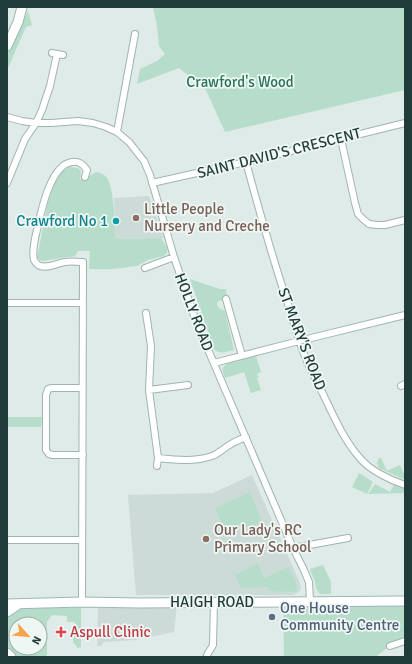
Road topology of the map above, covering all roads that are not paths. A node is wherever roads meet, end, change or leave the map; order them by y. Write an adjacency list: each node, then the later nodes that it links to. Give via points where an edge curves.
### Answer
1 (22, 7): 3 (main road, via 18,22)
2 (135, 34): 9 (street)
3 (10, 35): 4 (main road)
4 (7, 46)
5 (57, 54): 7 (street, via 50,86)
6 (7, 117): 7 (street, HOLLY ROAD)
7 (36, 123): 9 (street, HOLLY ROAD, via 93,123); 13 (street, via 25,139)
8 (405, 123): 10 (street, SAINT DAVID'S CRESCENT)
9 (117, 132): 14 (street, HOLLY ROAD, via 130,142 144,161)
10 (341, 139): 11 (street, SAINT DAVID'S CRESCENT); 15 (street, via 358,214 369,224 385,225)
11 (246, 162): 14 (street, SAINT DAVID'S CRESCENT); 25 (street, ST MARY'S ROAD)
12 (85, 177): 18 (street, via 90,170 78,162 66,164 56,173 40,212 34,251 34,260 42,266)
13 (7, 183)
14 (152, 183): 17 (street, HOLLY ROAD)
15 (405, 220)
16 (83, 254): 18 (street)
17 (174, 257): 19 (street); 27 (street, HOLLY ROAD)
18 (83, 262): 22 (street)
19 (145, 268)
20 (226, 299): 26 (street)
21 (7, 303): 22 (street)
22 (82, 303): 29 (street)
23 (146, 313): 30 (street, via 151,346)
24 (405, 315): 25 (street)
25 (299, 340): 26 (street); 35 (street, ST MARY'S ROAD, via 340,429 358,457 367,466)
26 (242, 356): 27 (street)
27 (214, 363): 31 (street, HOLLY ROAD)
28 (188, 385): 30 (street)
29 (82, 388): 32 (street); 32 (street, via 48,389 46,450 54,455)
30 (149, 390): 33 (street)
31 (246, 438): 33 (street, via 213,456 185,460); 39 (street, HOLLY ROAD)
32 (82, 455): 38 (street)
33 (158, 458): 34 (street)
34 (157, 466)
35 (405, 485)
36 (348, 538): 39 (street)
37 (7, 540): 38 (street)
38 (82, 540): 42 (street)
39 (293, 548): 40 (street, HOLLY ROAD, via 309,582)
40 (310, 601): 41 (main road, HAIGH ROAD); 43 (main road, HAIGH ROAD)
41 (405, 601)
42 (82, 602): 43 (main road, HAIGH ROAD); 45 (main road, HAIGH ROAD)
43 (214, 602): 51 (street, via 213,645)
44 (7, 604): 45 (main road, HAIGH ROAD)
45 (19, 604): 46 (main road)
46 (7, 612)
47 (405, 641): 48 (street)
48 (390, 646)
49 (202, 649): 51 (street)
50 (7, 653): 52 (main road)
51 (208, 656)
52 (11, 657)

